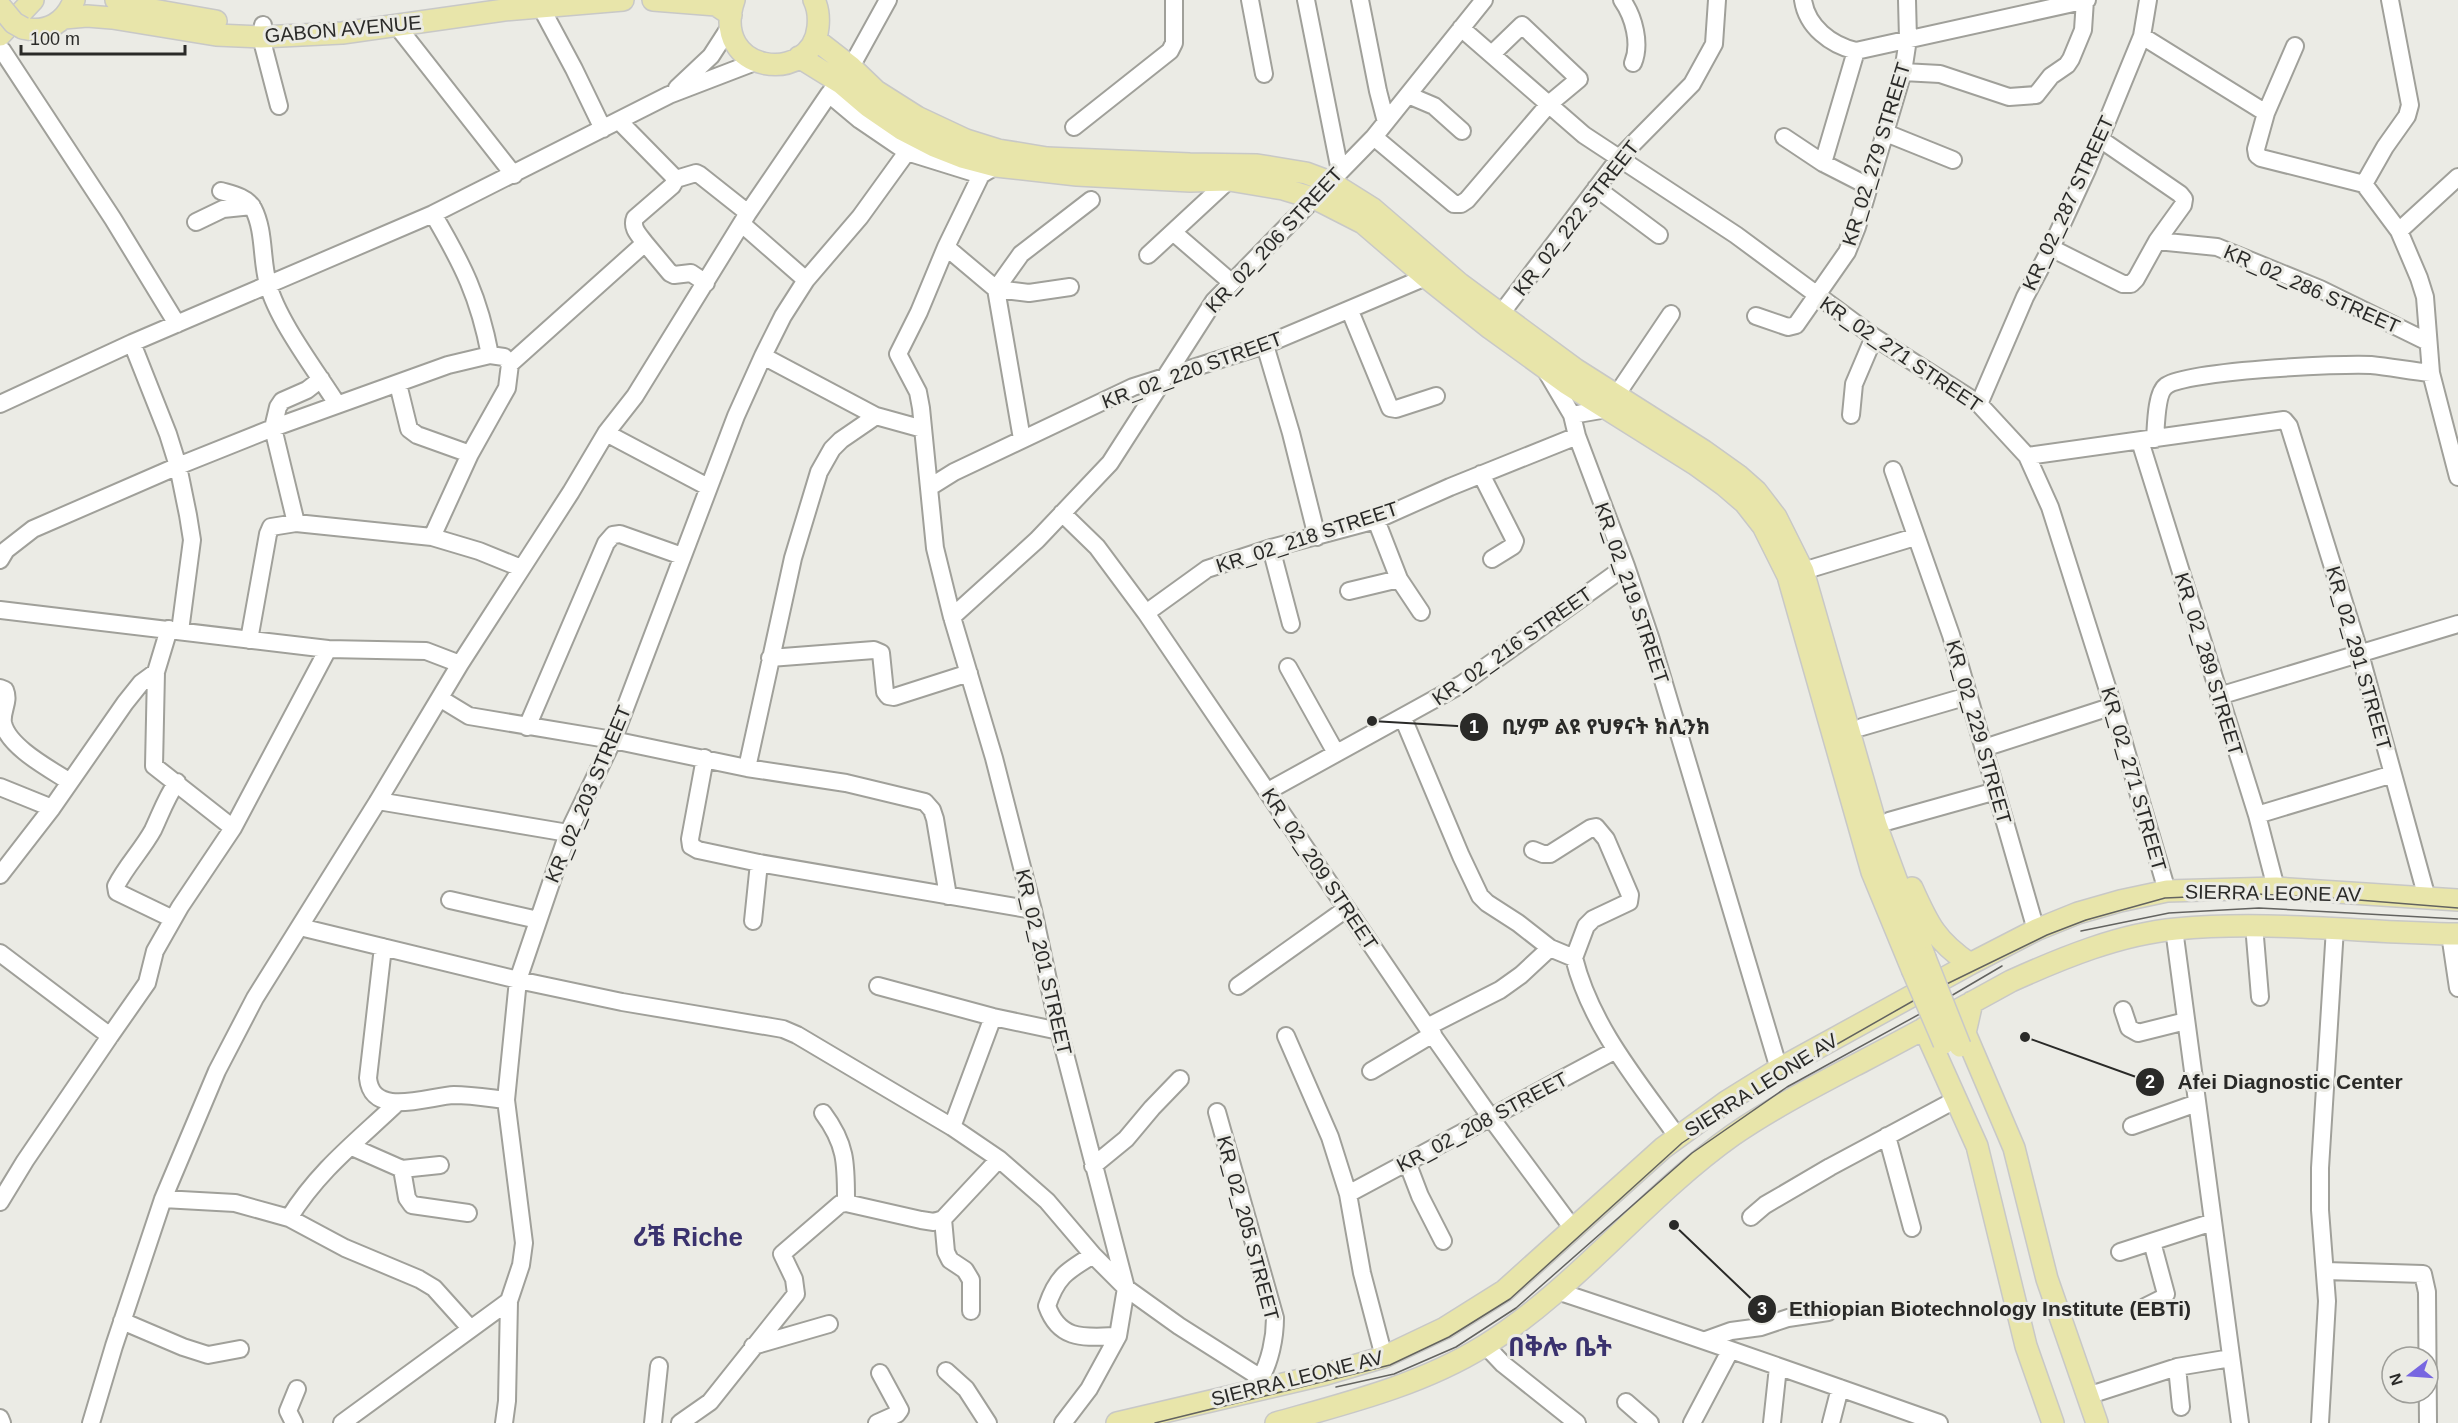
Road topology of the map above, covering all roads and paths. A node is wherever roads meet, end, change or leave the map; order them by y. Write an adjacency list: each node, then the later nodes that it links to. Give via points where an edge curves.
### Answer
1 (15, 0): 25 (main road)
2 (33, 0): 35 (main road)
3 (74, 0): 26 (main road)
4 (120, 0): 31 (main road, GABON AVENUE)
5 (623, 0): 21 (main road, GABON AVENUE)
6 (653, 0): 24 (main road, via 716,5)
7 (888, 0): 44 (street)
8 (1174, 0): 52 (street, via 1170,51)
9 (1250, 0): 43 (street)
10 (1306, 0): 65 (street)
11 (1360, 0): 51 (street)
12 (1484, 0): 29 (street, KR_02_206 STREET)
13 (1622, 0): 41 (street, via 1635,34 1638,52)
14 (1717, 0): 60 (street, KR_02_222 STREET, via 1714,44 1692,84)
15 (1803, 0): 37 (street, via 1813,24 1842,48)
16 (1907, 0): 34 (street, KR_02_279 STREET)
17 (2086, 0): 34 (street); 42 (street, via 2083,30 2071,59 2036,95 1999,95 1949,76)
18 (2148, 0): 32 (street, KR_02_287 STREET)
19 (2390, 0): 69 (street, via 2410,105)
20 (819, 2): 33 (main road)
21 (538, 3): 22 (main road, GABON AVENUE); 53 (street)
22 (497, 4): 27 (main road, GABON AVENUE); 28 (main road, GABON AVENUE)
23 (0, 6): 30 (main road, bridge, via 14,23)
24 (732, 13): 40 (main road, via 732,37); 45 (street, via 711,56)
25 (0, 15)
26 (64, 18): 30 (main road, via 51,27); 31 (main road, GABON AVENUE, via 112,18 216,35)
27 (341, 26): 28 (main road, GABON AVENUE); 31 (main road, GABON AVENUE)
28 (398, 26): 64 (street)
29 (1461, 28): 38 (street, KR_02_271 STREET); 46 (street, KR_02_206 STREET)
30 (30, 29): 35 (main road)
31 (262, 31): 48 (street)
32 (2142, 36): 49 (street); 58 (street, KR_02_287 STREET)
33 (815, 39): 39 (main road); 44 (main road)
34 (1908, 39): 37 (street); 42 (street, KR_02_279 STREET)
35 (1, 46): 99 (street)
36 (2295, 46): 49 (street)
37 (1856, 51): 62 (street)
38 (1492, 54): 47 (street, KR_02_271 STREET); 47 (street, via 1522,25 1578,79)
39 (799, 57): 40 (main road, via 785,64); 44 (main road)
40 (755, 62): 45 (street)
41 (1633, 63)
42 (1903, 72): 55 (street, KR_02_279 STREET)
43 (1264, 74)
44 (840, 82): 59 (street, via 860,120); 63 (main road, via 903,130); 65 (main road, via 876,91 916,117 998,150 1047,158 1257,165); 77 (street)
45 (669, 94): 50 (street)
46 (1408, 95): 51 (street, KR_02_206 STREET); 54 (street, via 1434,106)
47 (1549, 104): 56 (street, via 1461,204 1454,204); 60 (street, KR_02_271 STREET, via 1584,135)
48 (279, 106)
49 (2266, 113): 69 (street, via 2256,149 2261,159)
50 (618, 121): 53 (street); 67 (street)
51 (1386, 122): 56 (street, KR_02_206 STREET)
52 (1074, 128)
53 (603, 129): 64 (street)
54 (1462, 131)
55 (1886, 133): 61 (street); 70 (street, KR_02_279 STREET)
56 (1374, 137): 65 (street, KR_02_206 STREET)
57 (1784, 137): 62 (street)
58 (2100, 139): 82 (street, via 2184,199); 85 (street, KR_02_287 STREET)
59 (907, 152): 63 (street); 88 (street, KR_02_203 STREET, via 860,217)
60 (1620, 157): 71 (street, KR_02_222 STREET); 94 (street, KR_02_271 STREET, via 1736,235)
61 (1953, 160)
62 (1823, 163): 70 (street)
63 (988, 170): 68 (main road); 84 (street)
64 (514, 175): 76 (street)
65 (1335, 177): 73 (street, KR_02_206 STREET); 97 (main road)
66 (2458, 177): 79 (street)
67 (676, 179): 77 (street, via 700,175); 83 (street, via 635,218 634,229)
68 (1229, 180): 73 (main road); 80 (street)
69 (2364, 184): 79 (street)
70 (1870, 187): 94 (street, KR_02_279 STREET, via 1847,252)
71 (1596, 188): 81 (street); 97 (street, KR_02_222 STREET)
72 (221, 191): 75 (street)
73 (1316, 199): 87 (main road, via 1363,223); 89 (street, KR_02_206 STREET)
74 (1091, 200): 93 (street, via 1021,254)
75 (252, 206): 78 (street, via 223,209); 91 (street, via 262,235)
76 (433, 214): 91 (street); 104 (street, via 461,261 475,295)
77 (745, 219): 88 (street); 90 (street)
78 (196, 222)
79 (2399, 231): 101 (street, via 2425,297)
80 (1173, 232): 86 (street); 89 (street)
81 (1659, 235)
82 (2157, 241): 85 (street, via 2131,284 2123,284); 101 (street, KR_02_286 STREET, via 2217,247 2320,289)
83 (645, 243): 90 (street, via 670,273 691,273); 106 (street)
84 (946, 247): 93 (street); 121 (street, KR_02_201 STREET, via 898,354 918,392)
85 (2051, 248): 116 (street, KR_02_287 STREET, via 2025,297)
86 (1148, 255)
87 (1426, 277): 95 (street, KR_02_220 STREET); 107 (main road)
88 (806, 280): 105 (street, KR_02_203 STREET)
89 (1231, 282): 109 (street, KR_02_206 STREET, via 1202,317)
90 (705, 283): 122 (street, via 635,396)
91 (268, 285): 99 (street); 110 (street, via 282,317)
92 (1070, 287): 93 (street, via 1029,293)
93 (996, 289): 124 (street)
94 (1817, 296): 98 (street, KR_02_279 STREET, via 1792,327); 100 (street, KR_02_271 STREET)
95 (1350, 311): 103 (street, KR_02_220 STREET); 112 (street, via 1390,408)
96 (1671, 314): 113 (street)
97 (1500, 315): 113 (main road, via 1575,369)
98 (1756, 316)
99 (177, 324): 102 (street)
100 (1874, 338): 116 (street, KR_02_271 STREET); 117 (street, via 1854,384)
101 (2428, 342): 108 (street)
102 (132, 343): 114 (street); 129 (street)
103 (1264, 345): 109 (street, KR_02_220 STREET); 139 (street)
104 (490, 355): 106 (street, via 504,357); 111 (street, via 448,365)
105 (763, 356): 118 (street); 133 (street, KR_02_203 STREET)
106 (510, 364): 127 (street, via 507,388)
107 (1542, 365): 113 (main road); 119 (street, KR_02_219 STREET)
108 (2430, 373): 125 (street, via 2329,364 2172,382 2160,393); 126 (street)
109 (1163, 377): 124 (street, KR_02_220 STREET); 135 (street, KR_02_206 STREET, via 1110,463)
110 (321, 380): 115 (street); 120 (street, via 282,401)
111 (398, 384): 115 (street); 127 (street, via 409,429)
112 (1436, 396)
113 (1612, 402): 119 (street); 147 (main road, via 1722,462 1756,491 1776,518); 150 (main road, via 1745,503 1763,526 1788,576)
114 (0, 404)
115 (337, 404): 120 (street)
116 (1979, 404): 128 (street, KR_02_271 STREET)
117 (1851, 415)
118 (876, 416): 121 (street); 162 (street, via 840,440 819,472 793,558)
119 (1572, 416): 123 (street, KR_02_219 STREET)
120 (273, 428): 129 (street); 137 (street)
121 (923, 429): 134 (street, KR_02_201 STREET)
122 (606, 433): 133 (street); 146 (street)
123 (1577, 436): 131 (street, KR_02_218 STREET); 145 (street, KR_02_219 STREET)
124 (1022, 439): 134 (street, KR_02_220 STREET)
125 (2147, 440): 128 (street); 161 (street, KR_02_291 STREET, via 2284,420); 169 (street, KR_02_289 STREET)
126 (2453, 443): 132 (street)
127 (470, 454): 138 (street)
128 (2027, 456): 171 (street, KR_02_271 STREET, via 2050,507)
129 (178, 466): 144 (street, via 33,529 6,550); 158 (street, via 192,540)
130 (1893, 470): 140 (street, KR_02_229 STREET)
131 (1481, 474): 136 (street, KR_02_218 STREET); 143 (street, via 1515,541)
132 (2458, 477)
133 (708, 487): 142 (street, KR_02_203 STREET)
134 (930, 487): 155 (street, KR_02_201 STREET, via 935,549)
135 (1062, 513): 153 (street, KR_02_209 STREET, via 1097,547); 155 (street, KR_02_206 STREET)
136 (1376, 520): 139 (street, KR_02_218 STREET); 148 (street)
137 (296, 523): 138 (street); 159 (street, via 272,527 268,534)
138 (432, 537): 146 (street)
139 (1317, 537): 141 (street, KR_02_218 STREET)
140 (1915, 537): 147 (street); 168 (street, KR_02_229 STREET, via 1951,635)
141 (1271, 548): 153 (street, KR_02_218 STREET, via 1207,569); 156 (street)
142 (682, 556): 173 (street, via 613,534); 175 (street, KR_02_203 STREET)
143 (1492, 559)
144 (0, 560)
145 (1626, 566): 172 (street, KR_02_216 STREET, via 1462,684); 235 (street, KR_02_219 STREET)
146 (521, 568): 163 (street)
147 (1803, 571): 154 (main road)
148 (1399, 579): 149 (street); 152 (street)
149 (1349, 591)
150 (1797, 606): 216 (main road, via 1872,872); 224 (main road, via 1798,651 1857,856 1906,982)
151 (0, 610): 158 (street)
152 (1421, 612)
153 (1146, 613): 184 (street, KR_02_209 STREET)
154 (1816, 616): 174 (main road, via 1840,651); 216 (main road)
155 (952, 617): 166 (street, KR_02_201 STREET)
156 (1291, 624)
157 (2458, 624): 161 (street)
158 (174, 630): 159 (street); 165 (street)
159 (249, 640): 160 (street)
160 (328, 649): 163 (street, via 426,651); 190 (street)
161 (2360, 654): 169 (street); 180 (street, KR_02_291 STREET)
162 (770, 658): 166 (street, via 874,650 883,662 885,692 894,697); 179 (street)
163 (460, 664): 170 (street)
164 (1288, 667): 177 (street)
165 (156, 672): 181 (street, via 125,703); 182 (street, via 154,766)
166 (969, 673): 202 (street, KR_02_201 STREET)
167 (0, 688): 181 (street, via 7,694 2,719 8,736)
168 (1968, 696): 174 (street); 176 (street, KR_02_229 STREET)
169 (2219, 696): 188 (street, KR_02_289 STREET)
170 (441, 699): 173 (street, via 469,716); 186 (street)
171 (2114, 706): 176 (street); 196 (street, KR_02_271 STREET)
172 (1403, 718): 177 (street, KR_02_216 STREET); 213 (street, via 1480,896)
173 (527, 727): 175 (street)
174 (1862, 727): 189 (main road)
175 (613, 740): 178 (street); 191 (street, KR_02_203 STREET)
176 (1984, 748): 185 (street, KR_02_229 STREET)
177 (1336, 753): 184 (street, KR_02_216 STREET)
178 (705, 758): 179 (street); 193 (street, via 691,846)
179 (747, 768): 197 (street, via 846,783 925,802 935,819)
180 (2393, 774): 188 (street); 198 (street, KR_02_291 STREET)
181 (70, 782): 187 (street)
182 (177, 783): 190 (street); 203 (street, via 116,886 117,892)
183 (0, 787): 187 (street)
184 (1268, 791): 201 (street, KR_02_209 STREET)
185 (1996, 792): 189 (street); 210 (street, KR_02_229 STREET)
186 (378, 801): 191 (street); 207 (street)
187 (52, 807): 194 (street)
188 (2257, 815): 195 (street, KR_02_289 STREET)
189 (1889, 821): 217 (main road, via 1906,874 1935,935)
190 (233, 828): 203 (street)
191 (568, 833): 204 (street, KR_02_203 STREET)
192 (1533, 850): 215 (street, via 1550,854 1596,827 1606,839 1630,895 1629,902 1586,926)
193 (759, 863): 197 (street); 205 (street)
194 (0, 875)
195 (2276, 888): 196 (main road, SIERRA LEONE AV); 198 (main road, SIERRA LEONE AV)
196 (2167, 891): 210 (main road, SIERRA LEONE AV, via 2078,913)
197 (948, 896): 202 (street)
198 (2427, 898): 200 (main road, SIERRA LEONE AV)
199 (450, 900): 204 (street)
200 (2458, 900)
201 (1346, 909): 220 (street); 229 (street, KR_02_209 STREET)
202 (1033, 910): 230 (street, KR_02_201 STREET)
203 (173, 920): 231 (street, via 155,951 147,983)
204 (538, 920): 218 (street, KR_02_203 STREET)
205 (753, 921)
206 (2254, 925): 208 (main road, SIERRA LEONE AV); 209 (main road, SIERRA LEONE AV); 222 (street)
207 (300, 927): 212 (street); 256 (street, via 255,998 217,1071)
208 (2334, 928): 211 (main road, SIERRA LEONE AV); 270 (street, via 2320,1168)
209 (2174, 929): 223 (main road, SIERRA LEONE AV, via 2091,950 2013,980); 227 (street)
210 (2036, 930): 217 (main road, SIERRA LEONE AV)
211 (2454, 934): 221 (street)
212 (383, 947): 218 (street); 241 (street, via 369,1085 375,1095)
213 (1550, 948): 215 (street); 229 (street, via 1500,990)
214 (0, 953): 231 (street)
215 (1574, 958): 234 (street, via 1580,984)
216 (1918, 963): 233 (main road, bridge)
217 (1970, 964): 224 (main road, SIERRA LEONE AV)
218 (518, 980): 239 (street, KR_02_203 STREET); 246 (street, via 783,1029)
219 (878, 986): 226 (street)
220 (1238, 986)
221 (2458, 988)
222 (2260, 997)
223 (1972, 1002): 228 (main road, SIERRA LEONE AV); 296 (main road, via 1965,1033 2014,1148 2047,1278)
224 (1899, 1004): 235 (main road, SIERRA LEONE AV)
225 (2123, 1010): 227 (street, via 2129,1028 2138,1033)
226 (993, 1017): 230 (street); 246 (street)
227 (2186, 1021): 240 (street)
228 (1924, 1028): 238 (main road); 272 (main road, SIERRA LEONE AV, via 1771,1111 1733,1136 1664,1190)
229 (1430, 1030): 236 (street); 244 (street, KR_02_209 STREET)
230 (1059, 1031): 253 (street, KR_02_201 STREET)
231 (110, 1036): 257 (street)
232 (1286, 1036): 255 (street, via 1326,1128)
233 (1954, 1049): 301 (main road, via 1991,1162 2019,1274 2059,1406); 320 (main road, via 2005,1151 2046,1304)
234 (1616, 1050): 244 (street, KR_02_208 STREET); 247 (street)
235 (1779, 1069): 247 (main road, SIERRA LEONE AV)
236 (1371, 1071)
237 (1180, 1079): 253 (street, via 1126,1139)
238 (1957, 1099): 248 (street); 301 (main road, via 1977,1146 2026,1346)
239 (506, 1100): 241 (street, via 450,1095); 273 (street, KR_02_203 STREET, via 524,1243)
240 (2197, 1103): 245 (street); 263 (street)
241 (396, 1104): 249 (street)
242 (1217, 1112): 293 (street, KR_02_205 STREET, via 1275,1318)
243 (823, 1113): 258 (street, via 842,1146)
244 (1491, 1118): 251 (street, KR_02_208 STREET); 265 (street, KR_02_209 STREET)
245 (2132, 1126)
246 (952, 1127): 250 (street)
247 (1677, 1136): 265 (main road, SIERRA LEONE AV)
248 (1887, 1136): 260 (street, via 1765,1205); 264 (street)
249 (352, 1147): 254 (street); 261 (street, via 313,1183)
250 (999, 1158): 262 (street); 269 (street, via 1047,1201)
251 (1407, 1162): 255 (street, KR_02_208 STREET); 266 (street)
252 (440, 1165): 254 (street)
253 (1093, 1166): 271 (street, KR_02_201 STREET)
254 (402, 1169): 259 (street, via 409,1203)
255 (1348, 1194): 286 (street, via 1362,1273)
256 (163, 1199): 261 (street, via 235,1203); 277 (street)
257 (0, 1202)
258 (846, 1203): 262 (street, via 921,1220); 283 (street, via 782,1254 795,1279 796,1294)
259 (468, 1213)
260 (1751, 1217)
261 (289, 1218): 279 (street, via 434,1288)
262 (943, 1219): 275 (street, via 946,1252 971,1280)
263 (2213, 1222): 267 (street); 287 (street)
264 (1912, 1228)
265 (1574, 1230): 286 (main road, SIERRA LEONE AV, via 1477,1310)
266 (1443, 1241)
267 (2152, 1242): 268 (street); 274 (street, via 2166,1294)
268 (2120, 1252)
269 (1093, 1255): 271 (street); 280 (street, via 1057,1281 1047,1306 1052,1320 1066,1332 1082,1338)
270 (2326, 1271): 323 (street); 324 (street, via 2424,1275)
271 (1126, 1288): 280 (street, KR_02_201 STREET); 293 (street)
272 (1557, 1291): 281 (street); 282 (main road, SIERRA LEONE AV)
273 (509, 1301): 279 (street); 306 (street, KR_02_203 STREET)
274 (2145, 1307)
275 (971, 1311)
276 (1828, 1311): 281 (street, via 1731,1330)
277 (122, 1321): 284 (street, via 208,1354); 303 (street)
278 (829, 1324): 283 (street)
279 (470, 1328): 305 (street)
280 (1118, 1336): 311 (street, KR_02_201 STREET, via 1089,1389)
281 (1706, 1340): 285 (street)
282 (1485, 1345): 300 (main road, SIERRA LEONE AV, via 1429,1373); 314 (street)
283 (753, 1346): 308 (street, via 710,1402)
284 (240, 1349)
285 (1730, 1351): 289 (street); 316 (street)
286 (1384, 1357): 293 (main road, SIERRA LEONE AV)
287 (2231, 1358): 290 (street); 322 (street)
288 (659, 1366): 307 (street)
289 (1778, 1367): 294 (street); 317 (street)
290 (2177, 1367): 296 (street); 298 (street)
291 (946, 1371): 310 (street, via 966,1389)
292 (880, 1373): 309 (street, via 900,1410)
293 (1264, 1384): 312 (main road, SIERRA LEONE AV)
294 (1840, 1388): 318 (street); 319 (street)
295 (297, 1389): 304 (street, via 288,1411)
296 (2087, 1396): 321 (main road)
297 (1626, 1402): 315 (street)
298 (2181, 1407)
299 (0, 1418): 302 (street)
300 (1303, 1420): 313 (main road, SIERRA LEONE AV)
301 (2054, 1422)
302 (2, 1423)
303 (91, 1423)
304 (294, 1423)
305 (342, 1423)
306 (504, 1423)
307 (653, 1423)
308 (680, 1423)
309 (877, 1423)
310 (988, 1423)
311 (1063, 1423)
312 (1117, 1423)
313 (1276, 1423)
314 (1577, 1423)
315 (1650, 1423)
316 (1692, 1423)
317 (1772, 1423)
318 (1831, 1423)
319 (1939, 1423)
320 (2084, 1423)
321 (2097, 1423)
322 (2240, 1423)
323 (2320, 1423)
324 (2428, 1423)

